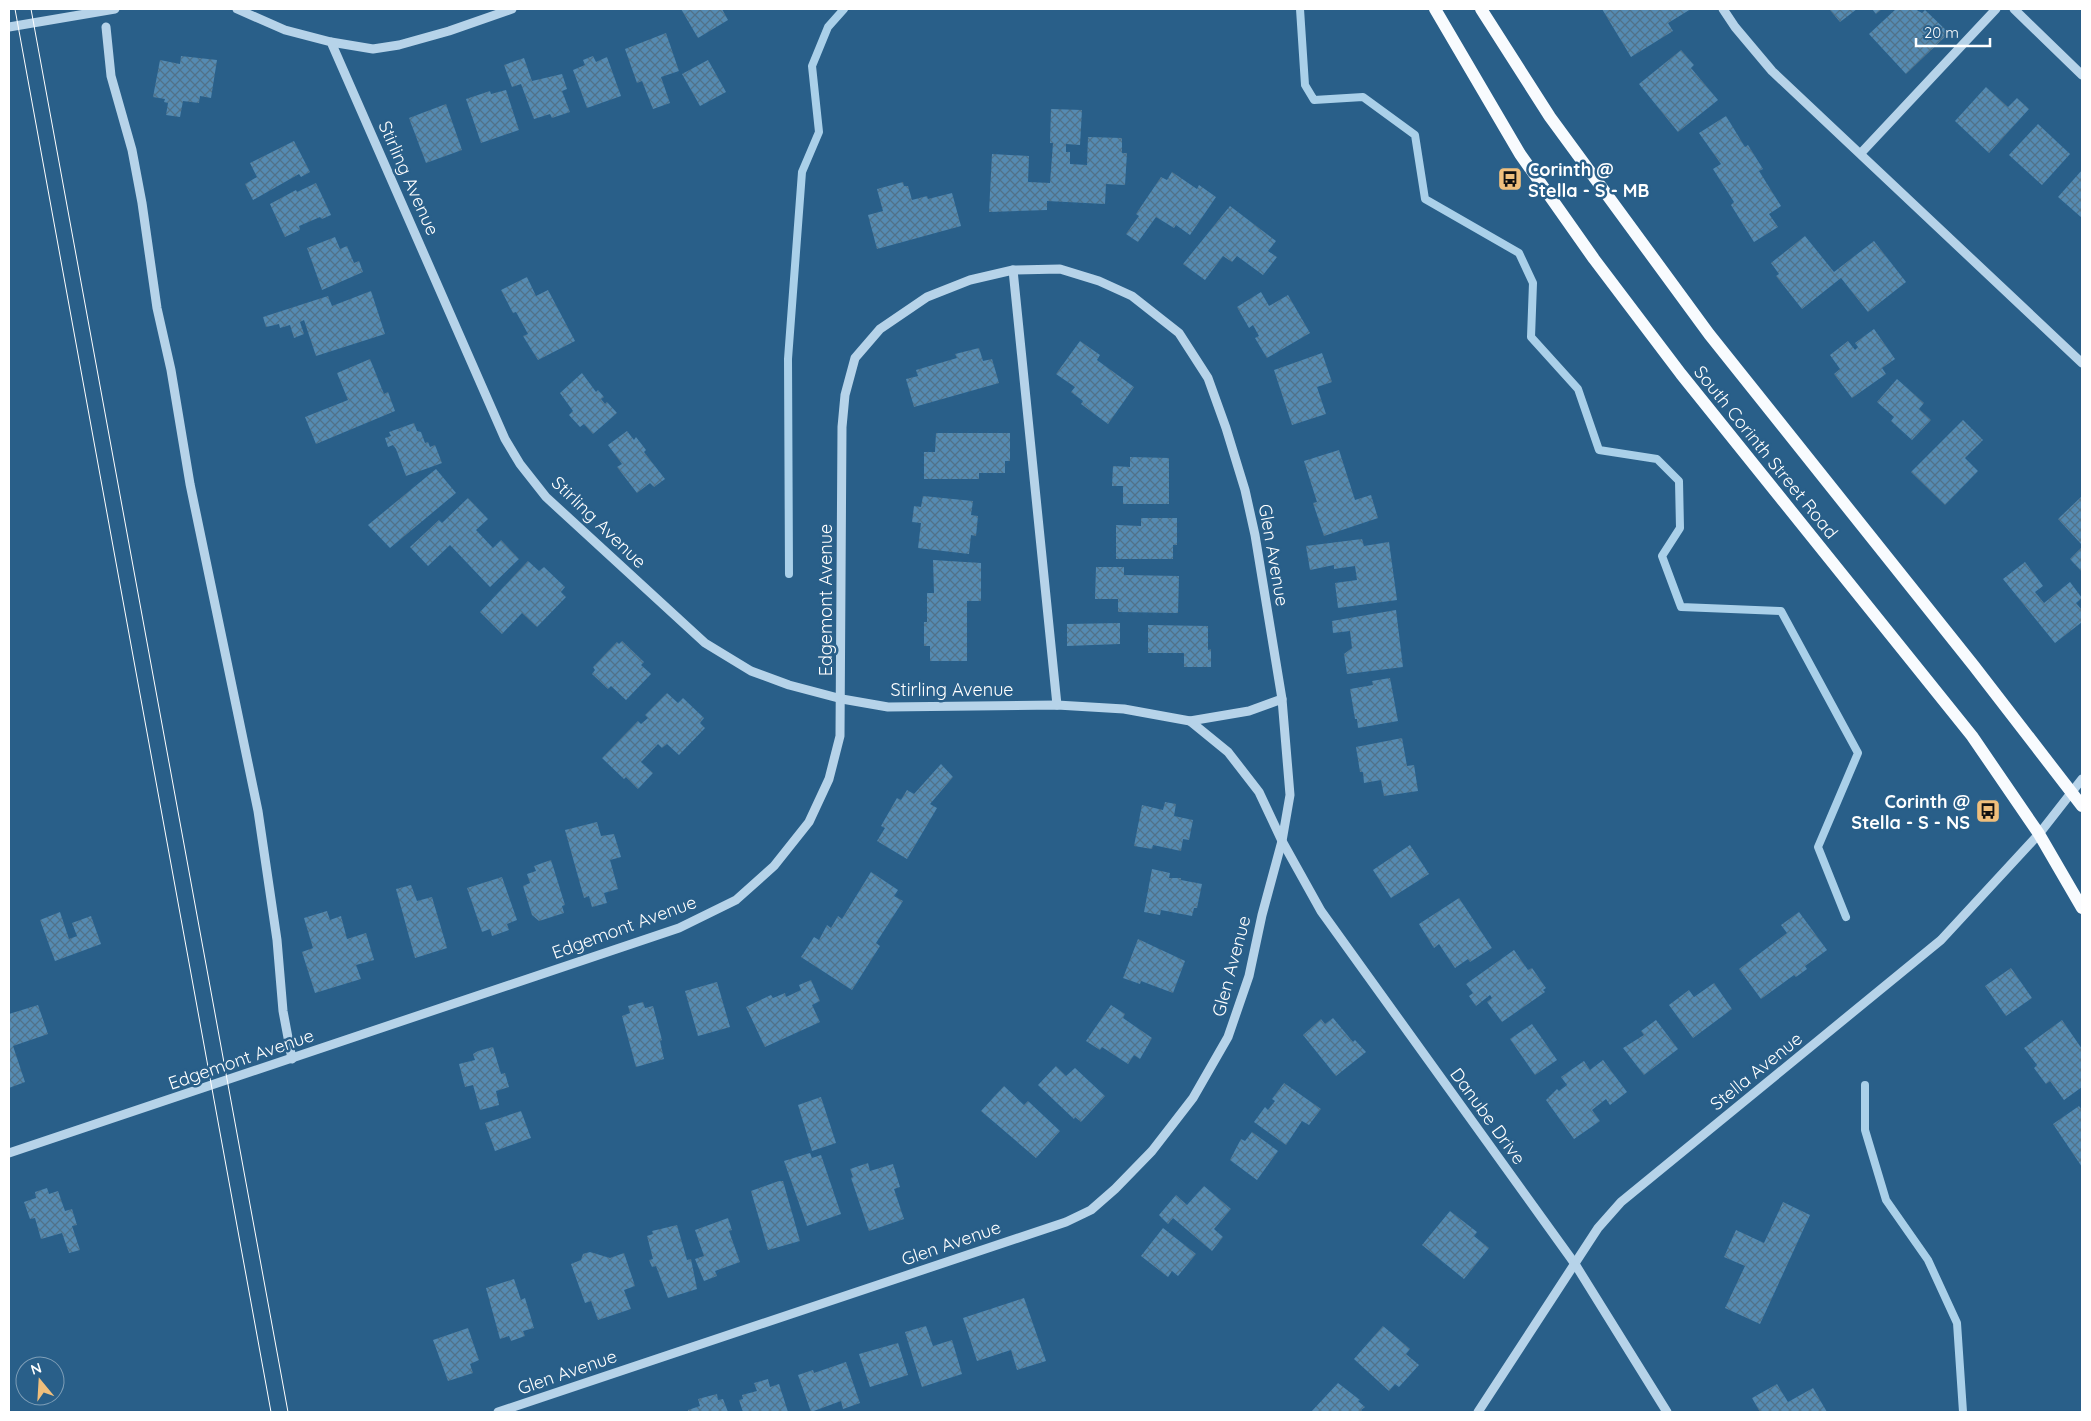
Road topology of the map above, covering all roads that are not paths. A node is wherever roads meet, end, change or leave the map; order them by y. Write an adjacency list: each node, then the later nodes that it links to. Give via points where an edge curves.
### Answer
1 (115, 9): 9 (street)
2 (238, 9): 11 (street, via 285,30)
3 (512, 9): 11 (street, via 400,45 373,49)
4 (1435, 9): 24 (main road, South Corinth Street Road, via 1520,154 1594,259 1687,382 1972,736)
5 (1481, 9): 22 (main road, South Corinth Street Road, via 1550,117 1709,334)
6 (1723, 9): 13 (street, via 1772,71)
7 (1996, 9): 13 (street)
8 (2014, 9): 12 (street)
9 (9, 27)
10 (106, 27): 27 (street, via 111,76 132,150 190,484 258,811)
11 (331, 42): 17 (street, Stirling Avenue, via 505,439 530,477 546,497 705,643 751,671)
12 (2082, 75)
13 (1860, 153): 16 (street)
14 (1060, 269): 15 (street, Edgemont Avenue); 18 (street, Glen Avenue, via 1132,296 1180,333 1208,378 1226,428 1253,526)
15 (1013, 270): 17 (street, Edgemont Avenue, via 970,280 927,297 880,329 855,358 845,395 842,427); 19 (street)
16 (2082, 363)
17 (842, 699): 19 (street, Stirling Avenue, via 888,707); 27 (street, Edgemont Avenue, via 840,736 829,778 809,822 774,866 736,900 679,928)
18 (1282, 699): 20 (street, Stirling Avenue, via 1249,711); 25 (street, Glen Avenue, via 1290,795)
19 (1057, 705): 20 (street, Stirling Avenue, via 1124,709)
20 (1190, 721): 25 (street, Stirling Avenue, via 1228,752 1259,792)
21 (2082, 779): 22 (street, Stella Avenue)
22 (2073, 792): 23 (main road, South Corinth Street Road); 24 (street, Stella Avenue)
23 (2082, 806)
24 (2040, 834): 26 (main road, South Corinth Street Road); 29 (street, Stella Avenue, via 1941,940 1621,1202 1598,1228)
25 (1282, 841): 29 (street, Danube Drive, via 1321,911); 30 (street, Glen Avenue, via 1249,976 1228,1037 1193,1098 1152,1151 1091,1210 1066,1222)
26 (2082, 908)
27 (292, 1059): 28 (street, Edgemont Avenue)
28 (9, 1153)
29 (1575, 1264): 31 (street, Stella Avenue); 32 (street, Danube Drive)
30 (498, 1412)
31 (1478, 1412)
32 (1667, 1412)

